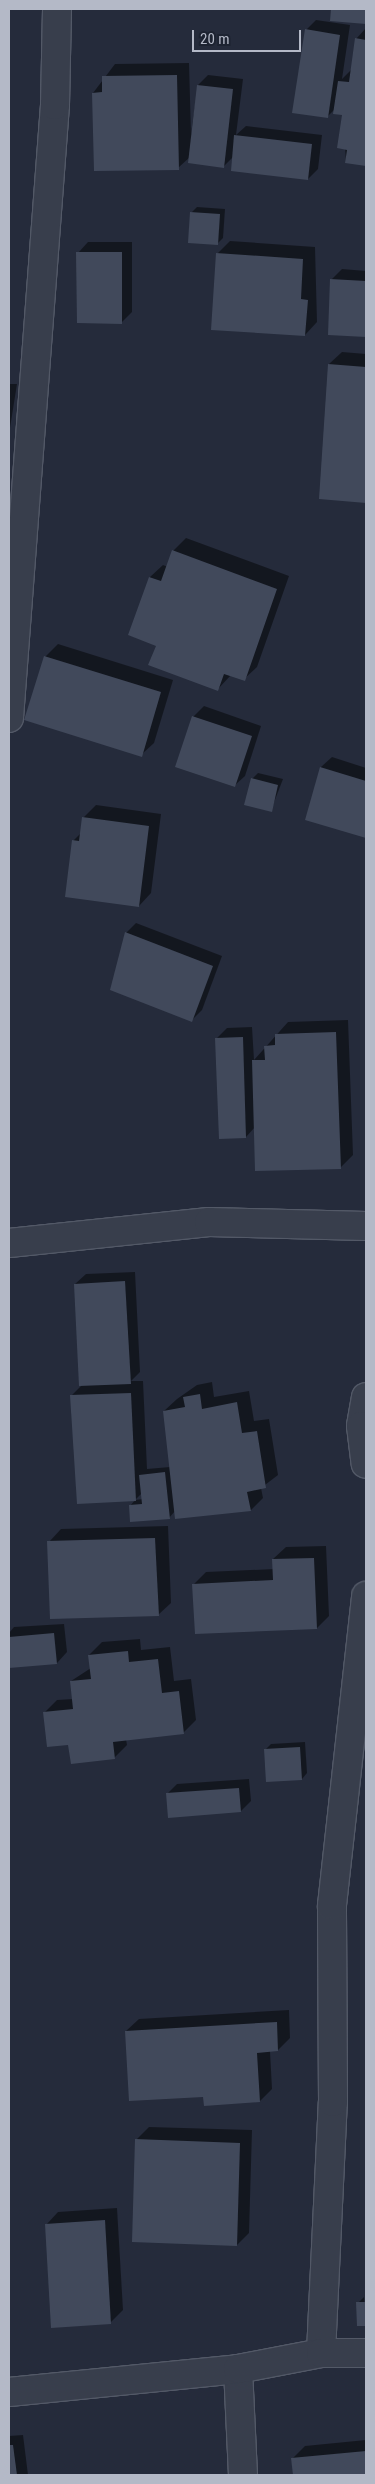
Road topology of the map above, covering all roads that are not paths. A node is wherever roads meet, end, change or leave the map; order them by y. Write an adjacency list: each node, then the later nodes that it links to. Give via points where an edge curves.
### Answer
1 (57, 9): 2 (street, via 55,105)
2 (9, 718)
3 (366, 1226): 4 (street, via 209,1222)
4 (9, 1243)
5 (366, 1397): 6 (street, via 361,1426)
6 (366, 1464)
7 (366, 1596): 8 (street, via 332,1905 333,2102)
8 (321, 2353): 9 (street); 10 (street)
9 (366, 2353)
10 (238, 2369): 11 (street); 12 (street)
11 (9, 2392)
12 (243, 2475)

